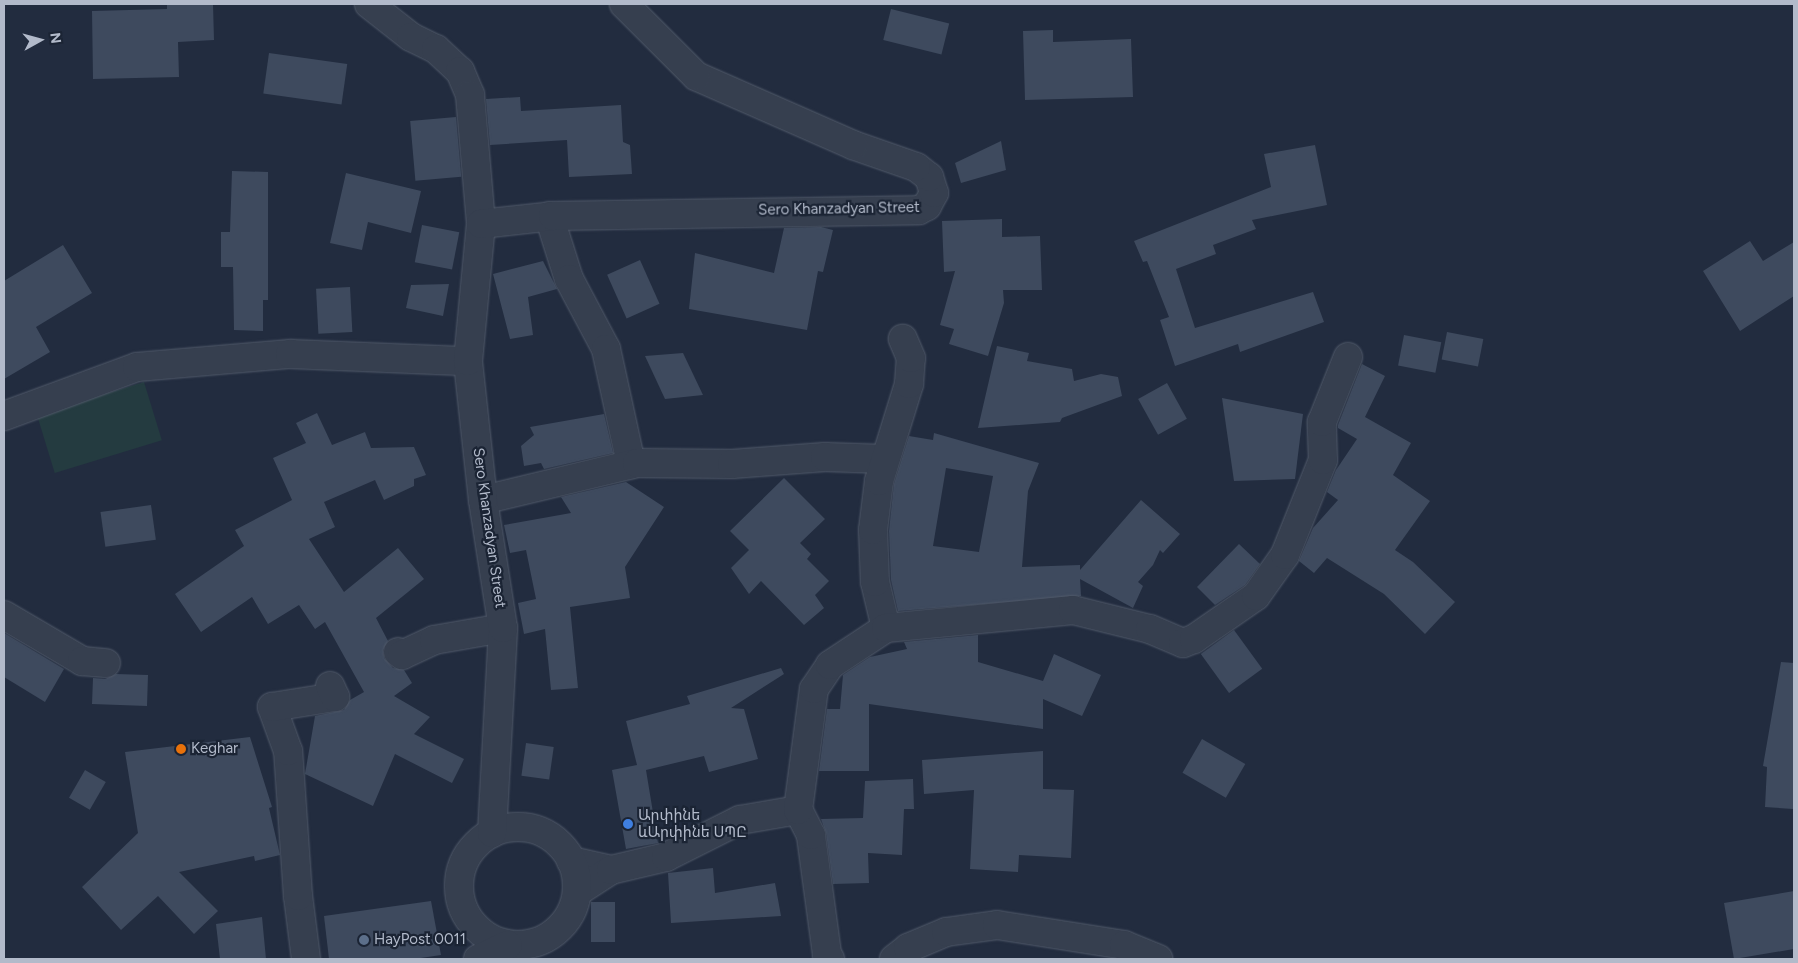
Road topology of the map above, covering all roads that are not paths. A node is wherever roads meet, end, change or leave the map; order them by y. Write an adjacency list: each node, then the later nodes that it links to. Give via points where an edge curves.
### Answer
1 (369, 4): 4 (street, Sero Khanzadyan Street, via 411,37 436,49 460,71 470,95)
2 (624, 4): 3 (street, Sero Khanzadyan Street, via 696,76 853,145 920,169 931,180 933,196 927,206 919,210)
3 (549, 216): 4 (street, Sero Khanzadyan Street); 10 (street, via 569,278 606,349)
4 (481, 224): 7 (street, Sero Khanzadyan Street)
5 (903, 339): 9 (street, via 911,358 909,384)
6 (1348, 357): 14 (street, via 1322,422 1323,460 1285,555 1256,596 1194,639 1183,643 1150,630 1073,610)
7 (468, 361): 8 (street, via 290,354 138,367); 11 (street, Sero Khanzadyan Street)
8 (4, 416)
9 (885, 459): 10 (street, via 825,457 732,464); 14 (street, via 873,530 875,582)
10 (632, 464): 11 (street)
11 (483, 500): 13 (street, Sero Khanzadyan Street)
12 (4, 615): 16 (street, via 82,660)
13 (503, 628): 15 (street, via 434,640 402,655); 19 (street, Sero Khanzadyan Street)
14 (886, 628): 18 (street, via 830,664 814,689)
15 (398, 652)
16 (106, 663)
17 (330, 686): 25 (street, via 335,697 272,707 288,751 298,896)
18 (798, 810): 21 (street, via 740,820 666,857); 27 (street, via 811,835)
19 (492, 833): 20 (street, via 514,828 532,829 548,835); 23 (street, via 468,854 460,872 462,904)
20 (571, 861): 21 (street); 22 (street)
21 (611, 870): 22 (street)
22 (576, 892): 24 (street, via 572,911 561,927 536,942)
23 (475, 927): 24 (street, via 490,939); 26 (street)
24 (508, 945): 26 (street)
25 (306, 959)
26 (477, 959)
27 (830, 959)
28 (894, 959): 29 (street, via 908,948 946,932 997,925 1124,945)
29 (1158, 959)

